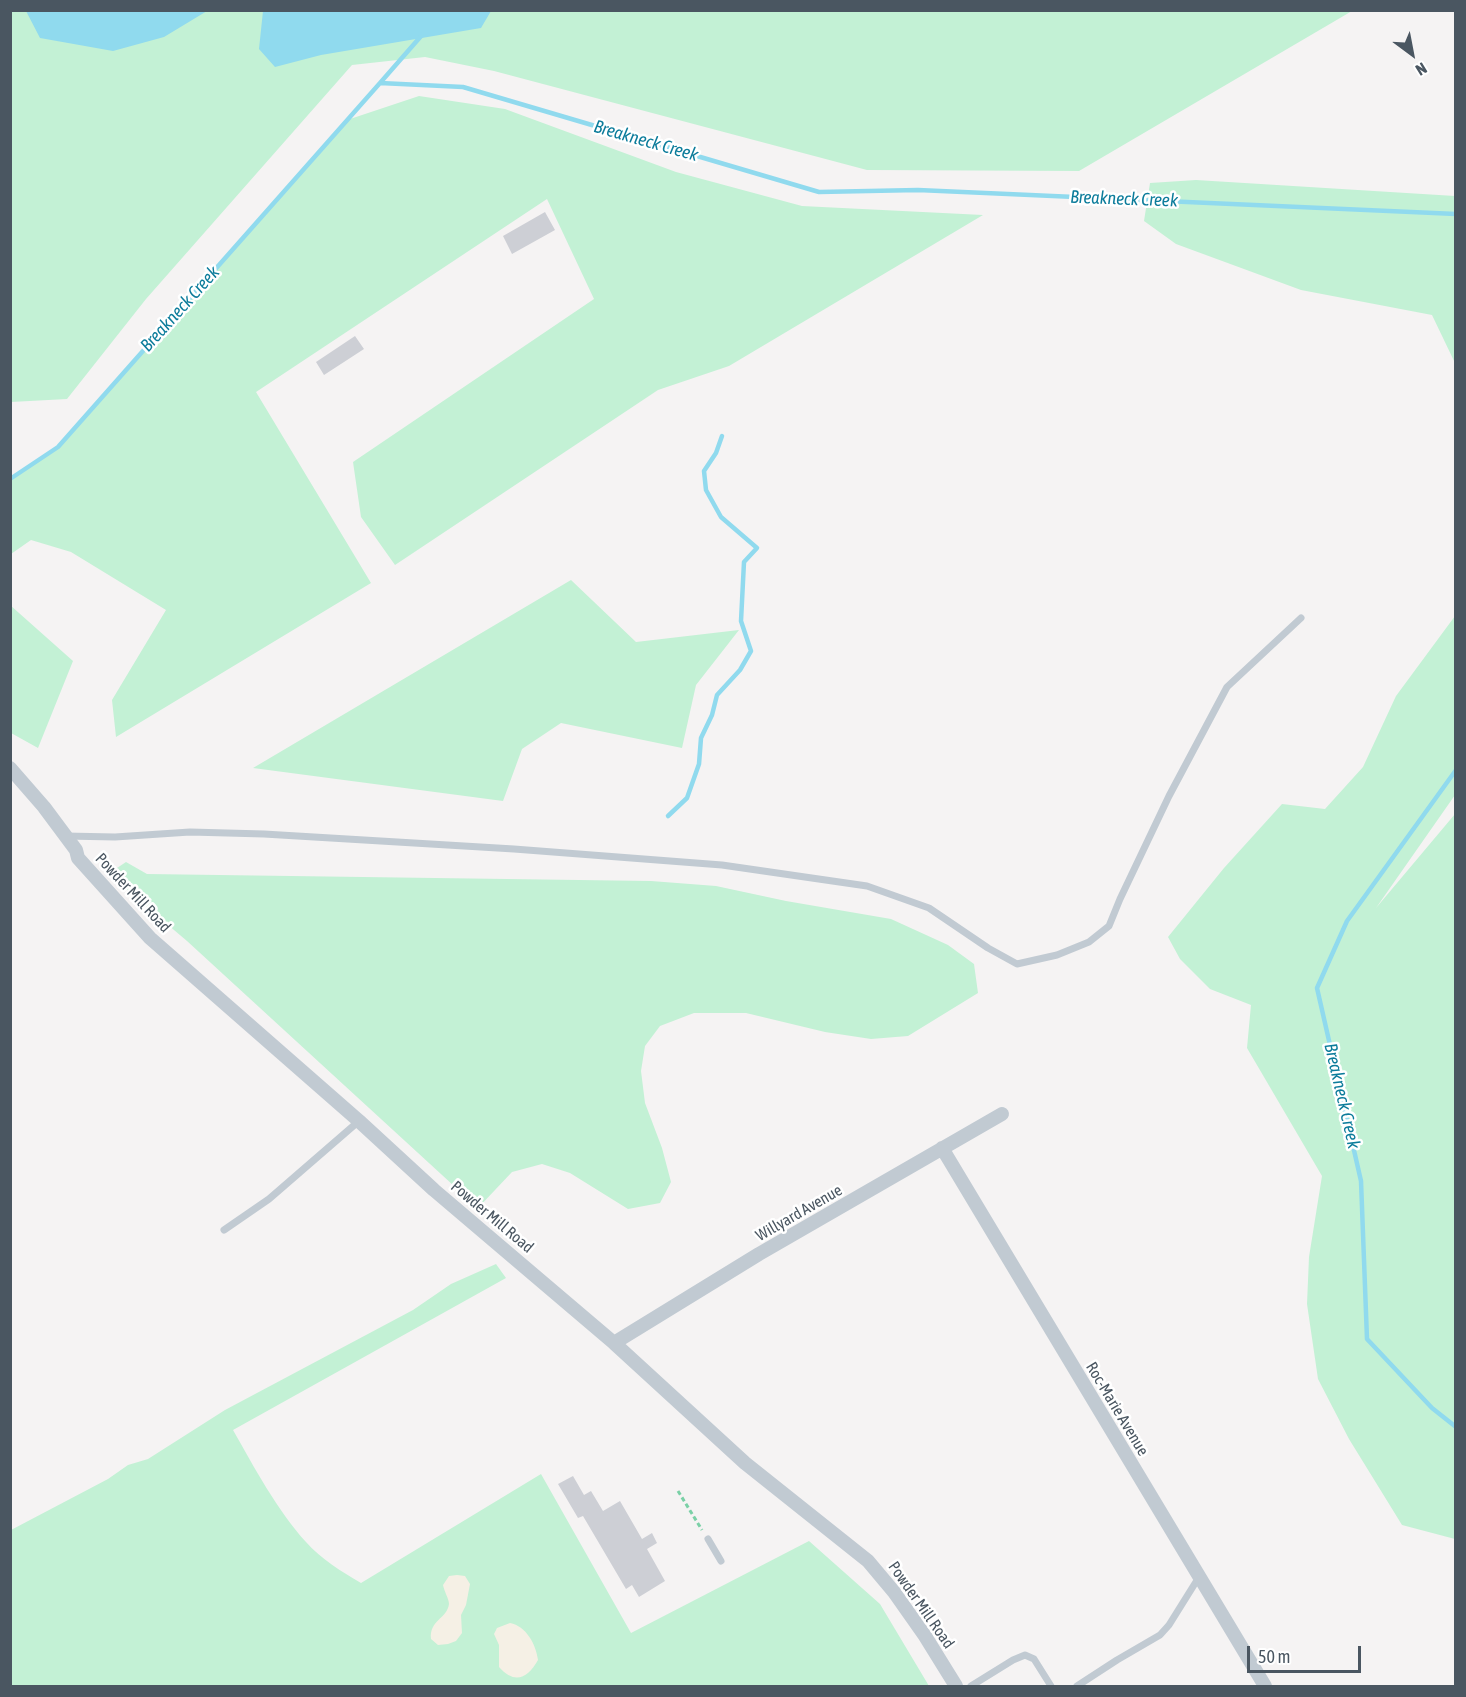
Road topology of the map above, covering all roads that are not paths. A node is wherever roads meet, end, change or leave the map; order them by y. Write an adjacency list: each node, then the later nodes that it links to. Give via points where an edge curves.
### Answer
1 (1302, 618): 3 (lane, via 1227,687 1169,796 1110,926 1089,942 1017,964 929,908 867,886 722,865 264,834)
2 (10, 768): 3 (street, Powder Mill Road)
3 (65, 836): 5 (street, Powder Mill Road, via 78,858 150,938)
4 (1002, 1114): 6 (street, Willyard Avenue)
5 (359, 1121): 7 (lane, via 269,1199); 8 (street, Powder Mill Road)
6 (942, 1148): 8 (street, Willyard Avenue); 11 (street, Roc-Marie Avenue)
7 (224, 1230)
8 (614, 1343): 12 (street, Powder Mill Road, via 745,1462 868,1561 894,1592)
9 (708, 1539): 10 (lane)
10 (721, 1561)
11 (1199, 1577): 15 (lane, via 1160,1635); 16 (street, Roc-Marie Avenue)
12 (956, 1686)
13 (971, 1686): 14 (lane, via 1025,1655 1034,1659)
14 (1051, 1686)
15 (1077, 1686)
16 (1265, 1686)

